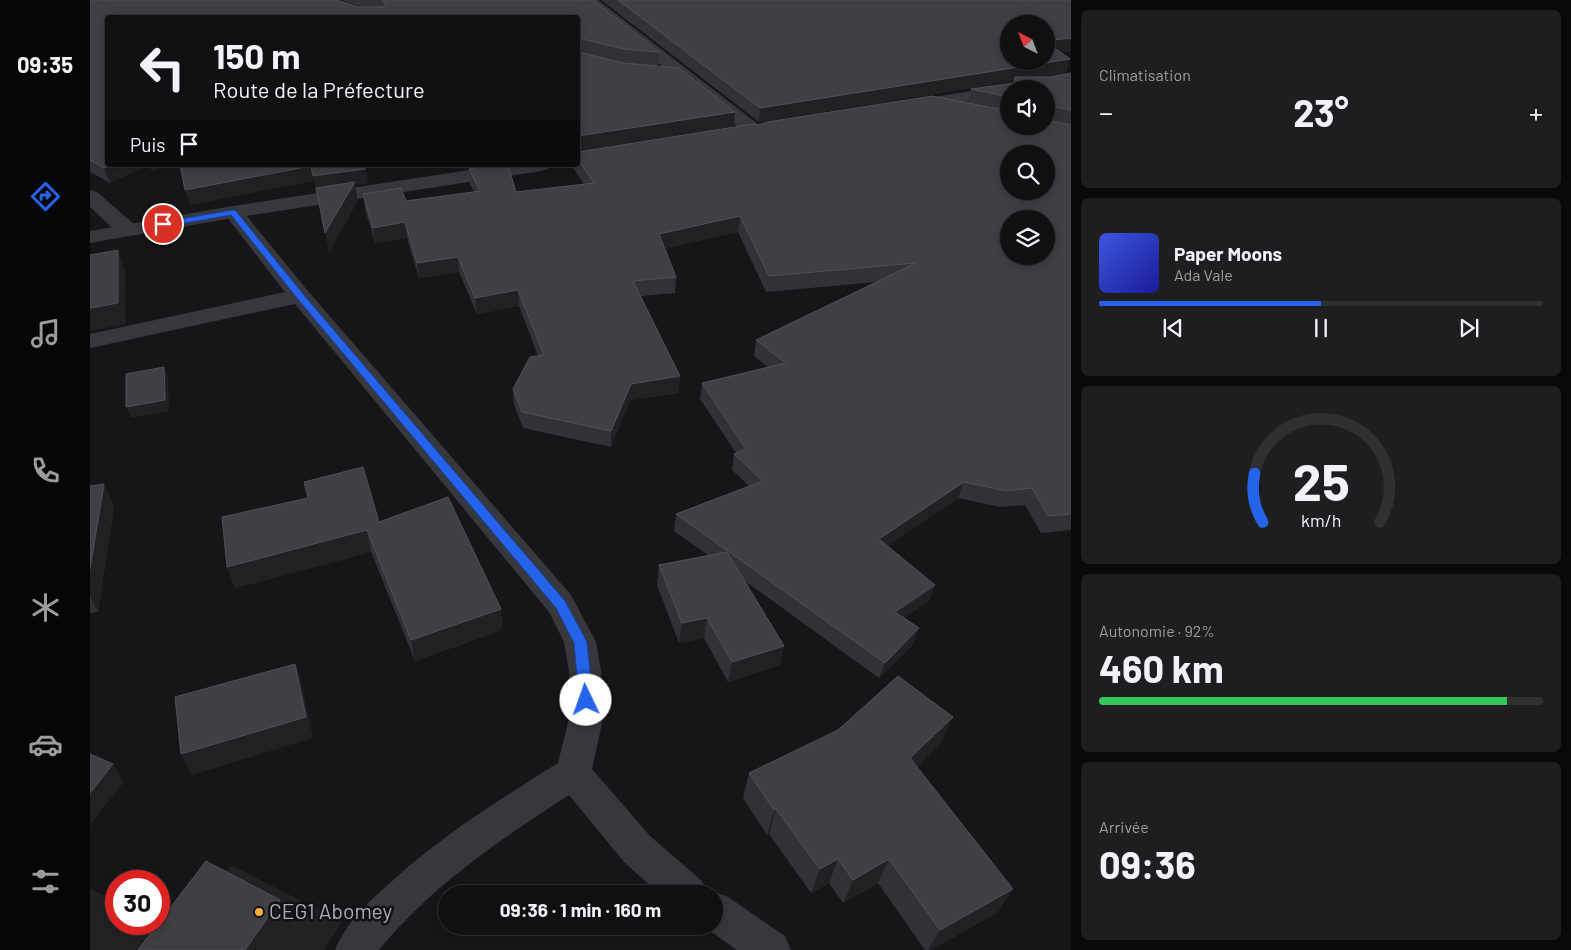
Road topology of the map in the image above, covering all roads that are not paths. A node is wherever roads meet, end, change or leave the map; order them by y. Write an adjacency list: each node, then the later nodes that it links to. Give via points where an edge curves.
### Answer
1 (588, 0): 3 (street)
2 (653, 73): 3 (street)
3 (683, 76): 9 (street)
4 (1000, 92): 5 (street)
5 (930, 103): 6 (street); 7 (street)
6 (901, 108)
7 (974, 112)
8 (775, 129): 9 (street)
9 (756, 132): 10 (street)
10 (728, 136)
11 (528, 167): 13 (street)
12 (90, 196): 14 (street)
13 (233, 212): 14 (street); 16 (street)
14 (129, 230): 15 (street)
15 (90, 237)
16 (300, 296): 17 (street); 18 (street, via 560,604 580,642 585,671 587,714)
17 (90, 341)
18 (573, 773): 19 (street, via 637,849); 21 (street, via 485,830 424,876 367,931)
19 (678, 885)
20 (723, 917): 22 (street)
21 (355, 950)
22 (771, 950)

